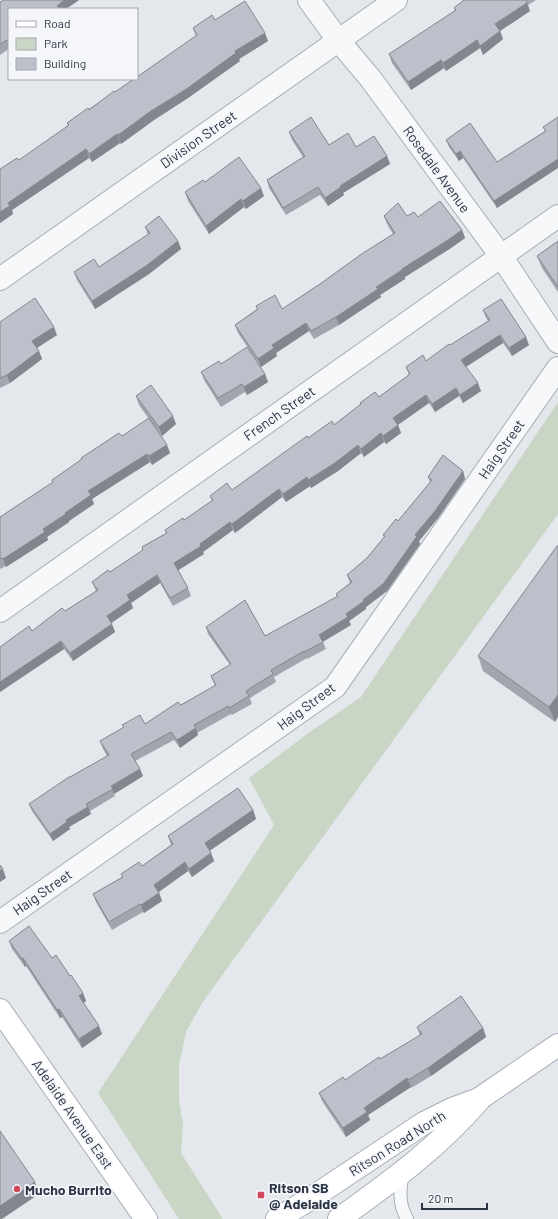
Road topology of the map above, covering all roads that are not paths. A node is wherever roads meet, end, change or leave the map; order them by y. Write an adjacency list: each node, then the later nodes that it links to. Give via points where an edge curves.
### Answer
1 (309, 0): 3 (street, Rosedale Avenue)
2 (396, 0): 3 (street, Division Street)
3 (338, 40): 5 (street, Rosedale Avenue, via 370,78); 6 (street, Division Street)
4 (558, 216): 5 (street, French Street)
5 (501, 256): 7 (street, Rosedale Avenue); 9 (street, French Street)
6 (0, 279)
7 (558, 342)
8 (558, 368): 10 (street, Haig Street, via 335,687)
9 (0, 611)
10 (0, 922)
11 (0, 1010): 15 (main road, Adelaide Avenue East)
12 (558, 1045): 13 (main road, Ritson Road North)
13 (479, 1099): 14 (main road, Ritson Road North, via 460,1122); 16 (main road, Ritson Road North, via 424,1123)
14 (403, 1172): 17 (main road, Ritson Road North); 18 (lane, via 401,1205)
15 (146, 1219)
16 (277, 1219)
17 (339, 1219)
18 (407, 1219)

